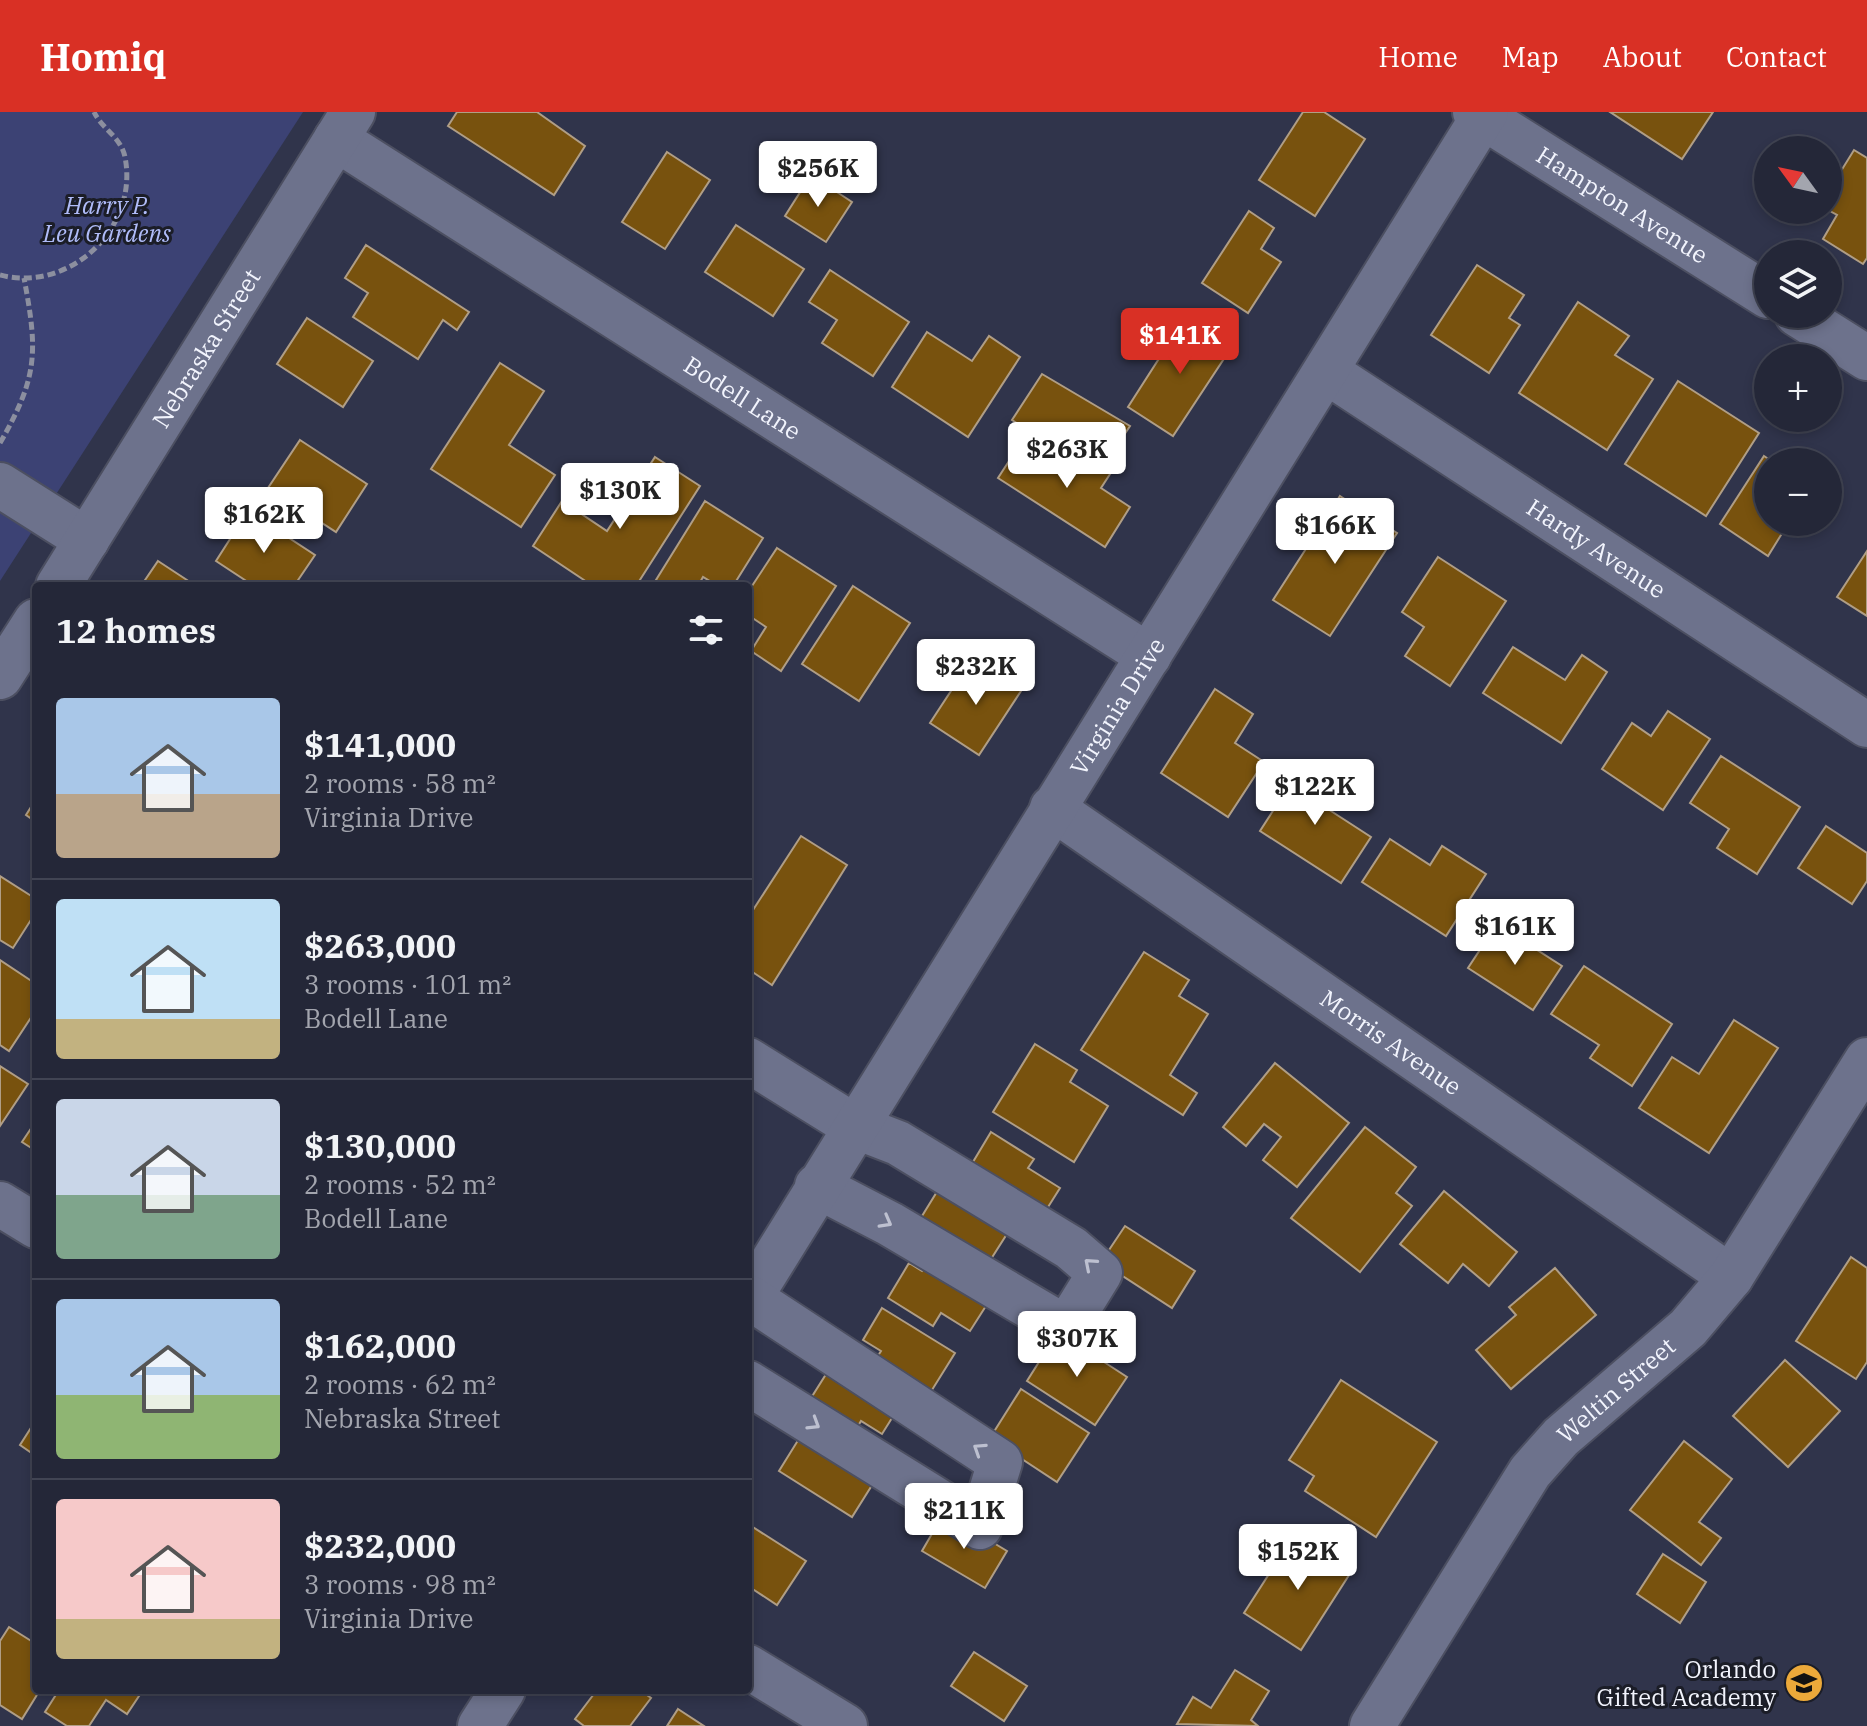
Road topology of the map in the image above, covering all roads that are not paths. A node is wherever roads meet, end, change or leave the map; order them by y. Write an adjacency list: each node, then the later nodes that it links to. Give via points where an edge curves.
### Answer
1 (1482, 114): 3 (street, Hampton Avenue); 6 (street, Virginia Drive)
2 (345, 126): 8 (street, Nebraska Street); 11 (street, Bodell Lane)
3 (1754, 287)
4 (1819, 328): 5 (street)
5 (1867, 358)
6 (1327, 372): 11 (street, Virginia Drive); 13 (street, Hardy Avenue)
7 (0, 485): 8 (street)
8 (87, 540): 9 (street, Nebraska Street)
9 (61, 582)
10 (32, 627): 12 (street)
11 (1149, 656): 14 (street, Virginia Drive)
12 (0, 677)
13 (1867, 725)
14 (1052, 808): 17 (street, Virginia Drive); 21 (street, Morris Avenue)
15 (1867, 1060): 21 (street, Weltin Street)
16 (752, 1062): 17 (street)
17 (854, 1126): 18 (street, Virginia Drive); 18 (street, one-way to 17, via 1066,1328 1080,1306 1100,1273 1071,1248 898,1143)
18 (817, 1186): 22 (street, Virginia Drive)
19 (0, 1204): 20 (street)
20 (32, 1224)
21 (1731, 1277): 29 (street, Weltin Street, via 1688,1328 1561,1437 1530,1472)
22 (752, 1295)
23 (752, 1302): 24 (street, one-way to 23, via 980,1527 1000,1462)
24 (752, 1385)
25 (752, 1669): 28 (street)
26 (500, 1694): 27 (street)
27 (480, 1726)
28 (845, 1726)
29 (1372, 1726)

